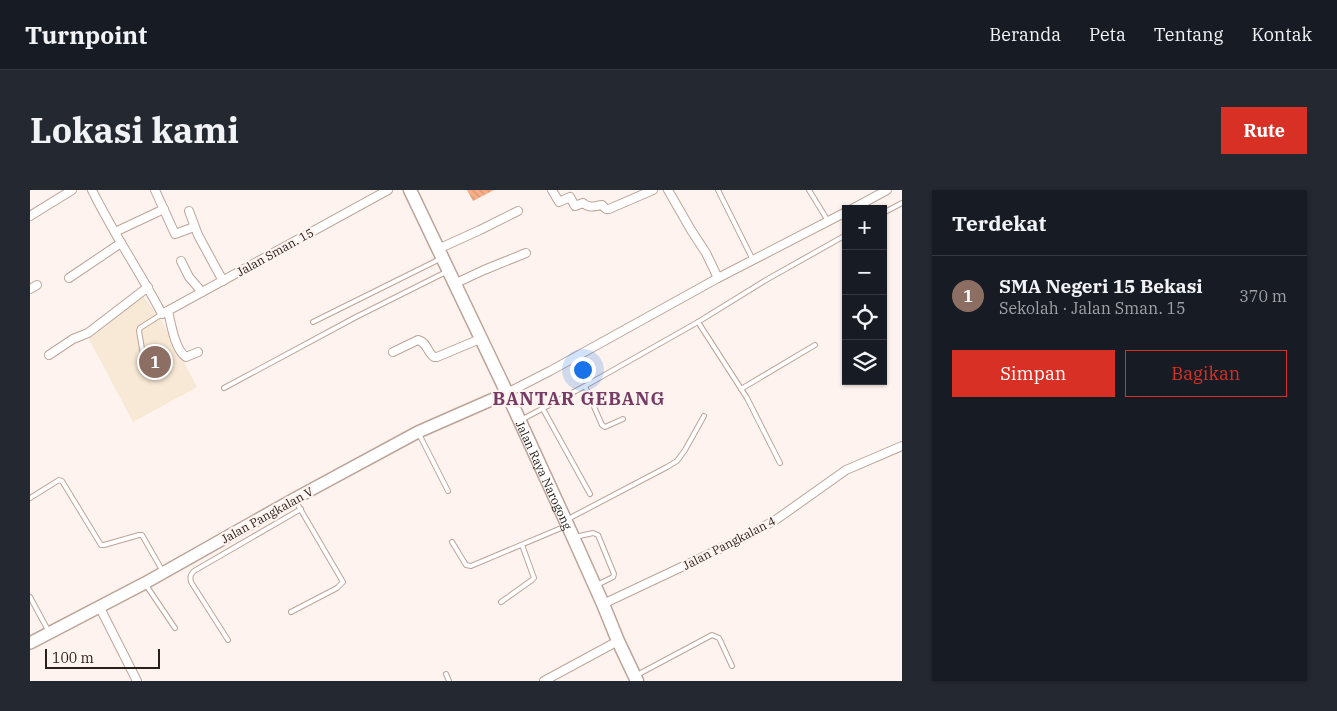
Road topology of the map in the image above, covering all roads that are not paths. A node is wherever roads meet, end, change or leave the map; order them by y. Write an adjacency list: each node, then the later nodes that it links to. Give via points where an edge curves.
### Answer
1 (72, 190): 19 (street)
2 (92, 190): 22 (street)
3 (156, 190): 14 (street)
4 (388, 190): 32 (street, Jalan Sman. 15)
5 (410, 190): 26 (main road, Jalan Raya Narogong)
6 (552, 190): 7 (street, via 559,202 570,197 575,206 583,203 591,208 602,205 609,209)
7 (653, 190)
8 (668, 190): 31 (street)
9 (718, 190): 27 (lane)
10 (809, 190): 20 (lane)
11 (887, 190): 13 (street)
12 (902, 203): 17 (lane)
13 (859, 205)
14 (164, 209): 21 (street, via 175,234); 22 (street)
15 (189, 211): 21 (street)
16 (518, 211): 26 (street)
17 (887, 211)
18 (842, 214): 20 (street)
19 (30, 216)
20 (828, 221): 27 (street)
21 (194, 227): 32 (street)
22 (115, 232): 24 (street)
23 (842, 237): 40 (lane)
24 (121, 243): 30 (street); 35 (street)
25 (526, 253): 33 (street)
26 (440, 254): 29 (main road, Jalan Raya Narogong); 39 (lane)
27 (753, 260): 31 (street)
28 (181, 261): 37 (street)
29 (448, 271): 33 (main road, Jalan Raya Narogong); 48 (lane)
30 (69, 278)
31 (718, 278): 50 (street)
32 (223, 281): 37 (street, Jalan Sman. 15)
33 (454, 284): 41 (main road, Jalan Raya Narogong)
34 (38, 285): 36 (street)
35 (148, 287): 38 (street); 45 (street, via 88,333)
36 (30, 289)
37 (202, 292): 38 (street, Jalan Sman. 15)
38 (165, 313): 43 (street, via 182,353 186,357); 46 (lane, via 139,331)
39 (313, 322)
40 (698, 322): 47 (lane); 49 (lane)
41 (480, 339): 44 (street, via 437,357 431,355 424,342 418,340); 50 (main road, Jalan Raya Narogong)
42 (815, 345): 49 (lane)
43 (198, 352)
44 (393, 352)
45 (49, 355)
46 (146, 372)
47 (586, 386): 51 (lane); 53 (lane, via 602,425 605,427)
48 (224, 388)
49 (741, 389): 57 (lane)
50 (507, 393): 54 (main road, Jalan Raya Narogong); 55 (street, Jalan Pangkalan V)
51 (543, 409): 54 (lane); 59 (lane)
52 (704, 416): 63 (lane, via 677,460)
53 (623, 419)
54 (519, 421): 63 (main road, Jalan Raya Narogong)
55 (418, 432): 58 (lane); 61 (street, Jalan Pangkalan V)
56 (902, 446): 71 (street, Jalan Pangkalan 4, via 846,470 777,519 743,538)
57 (780, 463)
58 (448, 492)
59 (590, 494)
60 (30, 498): 66 (lane, via 62,481 101,545 142,535)
61 (294, 499): 62 (lane); 66 (street, Jalan Pangkalan V)
62 (301, 509): 73 (lane, via 343,582); 76 (lane, via 191,574 191,582)
63 (569, 528): 65 (lane); 68 (main road, Jalan Raya Narogong); 68 (lane, via 598,535 614,574)
64 (452, 542): 65 (lane, via 466,565 470,566)
65 (522, 544): 70 (lane, via 534,578)
66 (163, 572): 67 (street, Jalan Pangkalan V)
67 (145, 583): 72 (street, Jalan Pangkalan V); 74 (lane)
68 (595, 586): 71 (main road, Jalan Raya Narogong)
69 (30, 597): 75 (lane)
70 (501, 602)
71 (603, 604): 77 (main road, Jalan Raya Narogong)
72 (100, 606): 75 (street, Jalan Pangkalan V); 82 (street)
73 (292, 612)
74 (176, 628)
75 (49, 633): 78 (street, Jalan Pangkalan V)
76 (228, 640)
77 (618, 641): 81 (main road, Jalan Raya Narogong); 84 (street)
78 (30, 643)
79 (732, 666): 81 (lane, via 720,640 712,635)
80 (446, 674): 83 (lane)
81 (636, 678)
82 (137, 681)
83 (450, 681)
84 (544, 681)

